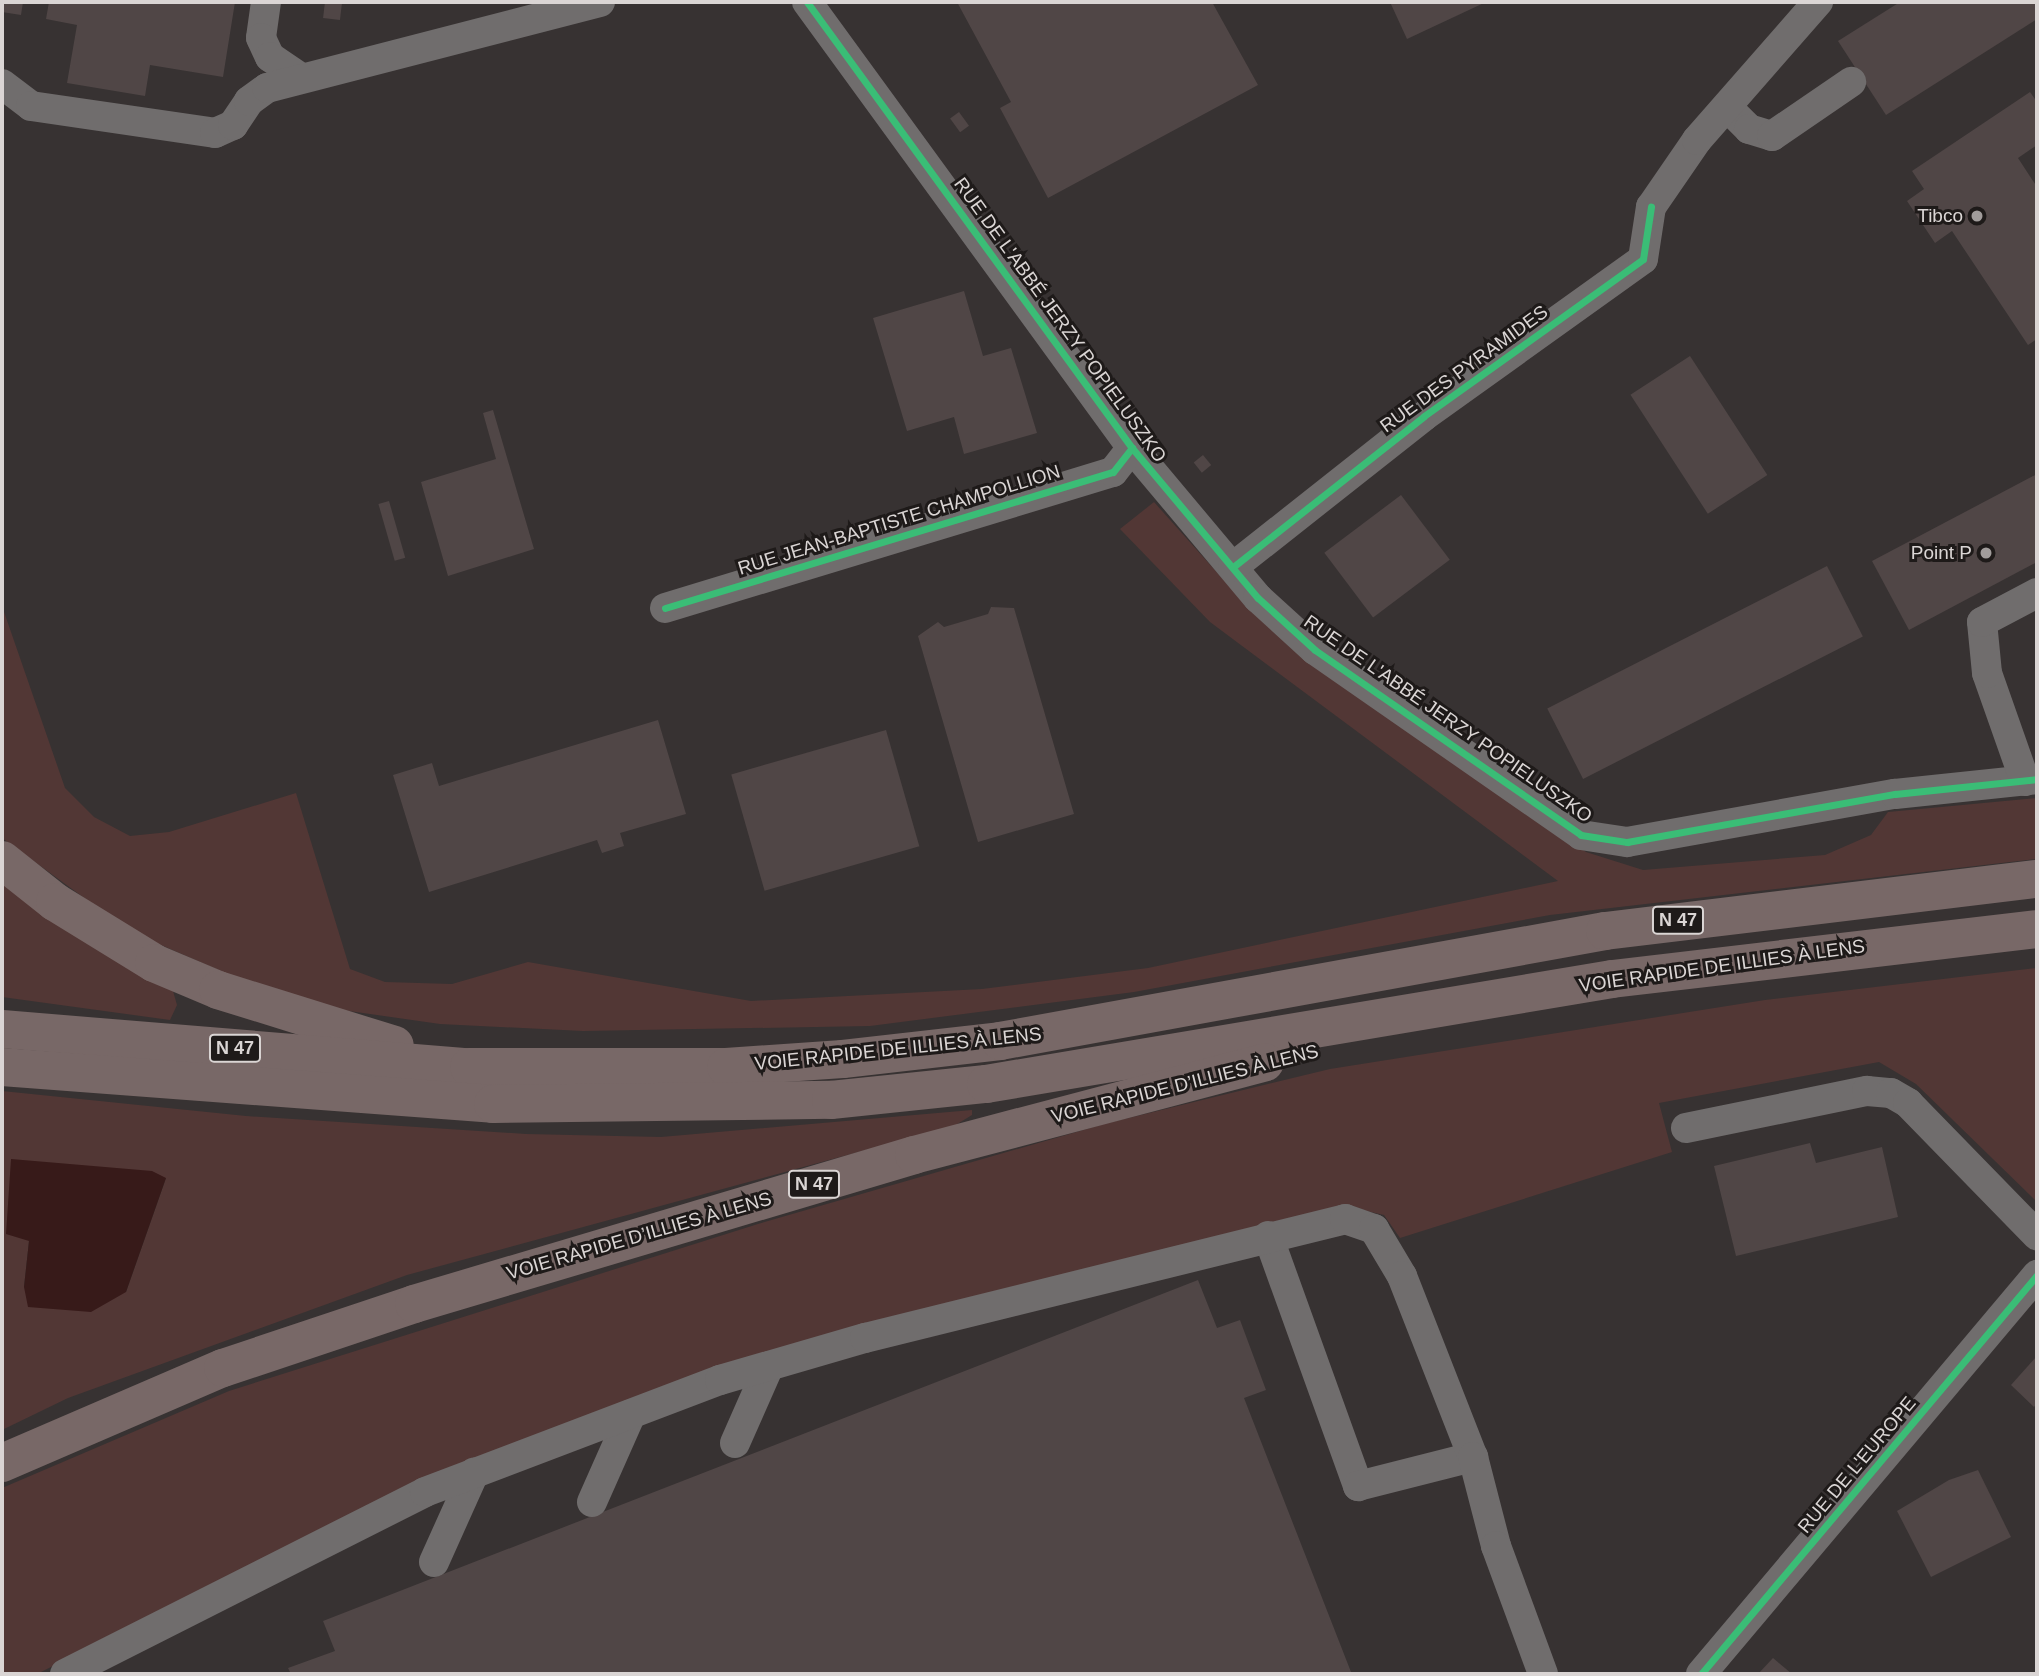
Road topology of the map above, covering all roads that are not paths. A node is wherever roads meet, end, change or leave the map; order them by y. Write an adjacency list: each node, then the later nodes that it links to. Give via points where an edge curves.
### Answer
1 (265, 2): 5 (street, via 261,38 270,57)
2 (600, 2): 5 (street)
3 (807, 2): 9 (street, RUE DE L'ABBÉ JERZY POPIELUSZKO)
4 (1818, 2): 8 (street)
5 (300, 77): 7 (street, via 267,88 249,101 233,125 215,133 32,106)
6 (1851, 82): 8 (street, via 1772,136 1749,129)
7 (2, 83)
8 (1727, 107): 10 (street, RUE DES PYRAMIDES, via 1651,207 1643,259 1424,416)
9 (1132, 448): 10 (street, RUE DE L'ABBÉ JERZY POPIELUSZKO); 12 (street, RUE JEAN-BAPTISTE CHAMPOLLION, via 1113,472)
10 (1233, 567): 13 (street, RUE DE L'ABBÉ JERZY POPIELUSZKO, via 1258,598 1315,650 1581,835 1602,842 1895,794)
11 (2037, 593): 13 (street, via 1982,622 1987,673)
12 (665, 608)
13 (2031, 780)
14 (2, 860): 20 (highway, via 55,902 154,963 218,990)
15 (2037, 879): 20 (highway, VOIE RAPIDE DE ILLIES À LENS / N 47, via 1618,929 1000,1041 843,1059 712,1067)
16 (2037, 929): 17 (highway, VOIE RAPIDE DE ILLIES À LENS / N 47, via 1715,965)
17 (1408, 1013): 19 (highway, VOIE RAPIDE DE ILLIES À LENS, via 986,1084 817,1101 645,1106 429,1101); 29 (highway, VOIE RAPIDE D’ILLIES À LENS / N 47, via 1346,1045 1106,1101 414,1304 223,1368)
18 (2, 1029): 20 (highway, N 47)
19 (2, 1067)
20 (469, 1067)
21 (1686, 1128): 22 (street, via 1867,1091 1891,1093 1908,1102)
22 (2037, 1235)
23 (1268, 1236): 25 (street); 28 (street, via 1345,1219 1374,1229 1402,1276); 28 (street, via 1358,1486)
24 (2037, 1275): 35 (street, RUE DE L'EUROPE)
25 (769, 1366): 26 (street); 27 (street)
26 (631, 1414): 30 (street); 31 (street)
27 (735, 1443)
28 (1473, 1457): 34 (street, via 1496,1546)
29 (2, 1463)
30 (474, 1473): 32 (street); 33 (street, via 425,1492)
31 (592, 1502)
32 (435, 1562)
33 (65, 1674)
34 (1543, 1674)
35 (1701, 1674)

